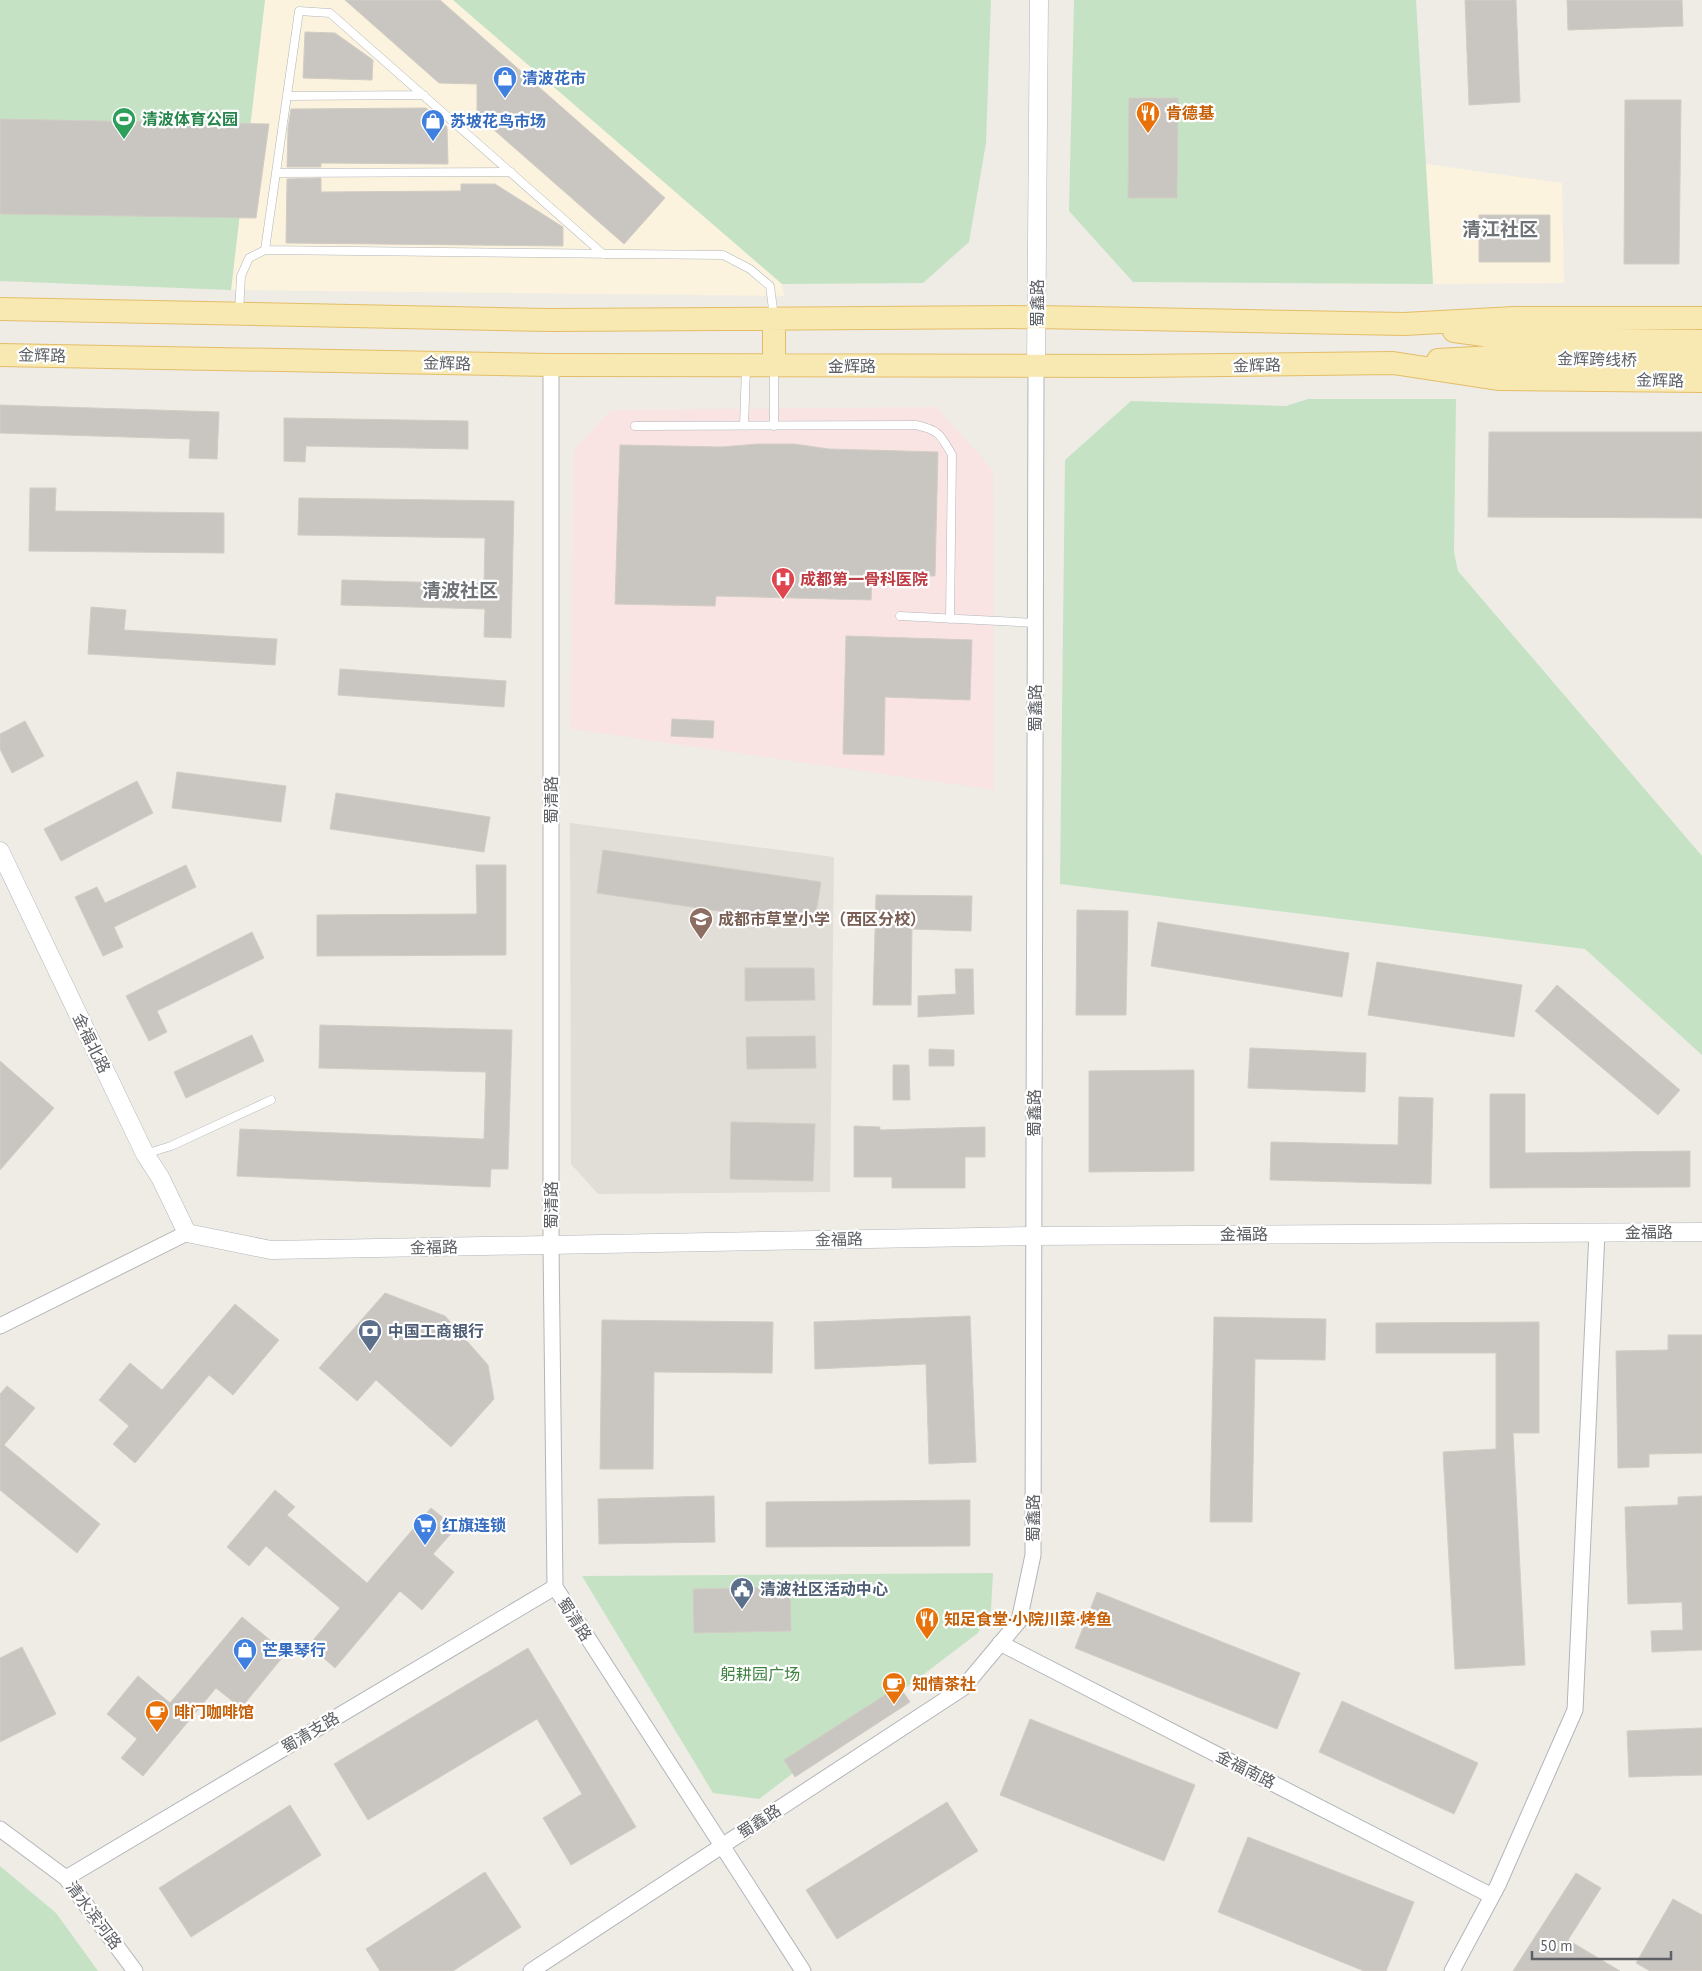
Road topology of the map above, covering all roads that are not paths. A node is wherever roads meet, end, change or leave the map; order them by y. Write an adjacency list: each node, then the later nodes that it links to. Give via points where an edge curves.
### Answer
1 (1039, 0): 10 (street, 蜀鑫路)
2 (424, 95): 3 (lane); 3 (lane, via 330,13 299,11); 4 (lane)
3 (287, 96): 5 (lane)
4 (511, 172): 5 (lane); 7 (lane)
5 (276, 174): 6 (lane)
6 (265, 250): 7 (lane); 9 (lane, via 249,258 241,276)
7 (604, 254): 12 (lane, via 723,255 770,286)
8 (0, 309): 9 (main road)
9 (238, 313): 12 (main road, via 551,320)
10 (1037, 317): 12 (main road); 13 (main road); 21 (street, 蜀鑫路)
11 (1702, 318): 13 (main road, via 1514,318)
12 (774, 319): 20 (main road)
13 (1404, 324): 14 (main road, 金辉跨线桥, via 1513,339)
14 (1702, 341)
15 (0, 354): 18 (main road, 金辉路)
16 (1702, 360): 17 (main road, 金辉跨线桥, via 1493,357)
17 (1393, 363): 21 (main road, 金辉路); 22 (main road, 金辉路, via 1498,379)
18 (550, 365): 19 (main road, 金辉路); 36 (street, 蜀清路)
19 (746, 366): 20 (main road, 金辉路); 24 (lane)
20 (774, 366): 21 (main road, 金辉路); 25 (lane)
21 (1036, 366): 28 (street, 蜀鑫路)
22 (1702, 381)
23 (635, 426): 24 (lane)
24 (744, 426): 25 (lane)
25 (774, 426): 27 (lane, via 916,425 932,428 940,436 952,455 953,466)
26 (900, 616): 27 (lane)
27 (950, 618): 28 (lane)
28 (1036, 623): 35 (street, 蜀鑫路)
29 (0, 851): 31 (street, 金福北路)
30 (271, 1100): 31 (lane, via 171,1146)
31 (145, 1154): 34 (street, 金福北路)
32 (1596, 1232): 33 (street, 金福路); 35 (street, 金福路); 43 (street, via 1575,1710)
33 (1702, 1232)
34 (187, 1233): 36 (street, 金福路, via 271,1250); 37 (street)
35 (1033, 1236): 36 (street, 金福路); 39 (street, 蜀鑫路, via 1033,1555 1019,1621)
36 (551, 1244): 38 (street, 蜀清路)
37 (0, 1326)
38 (555, 1587): 41 (street, 蜀清路); 42 (street, 蜀清支路)
39 (1000, 1643): 41 (street, 蜀鑫路, via 963,1688); 43 (street, 金福南路)
40 (0, 1829): 42 (street, 清水滨河路)
41 (721, 1846): 45 (street, 蜀鑫路); 46 (street, 蜀清路)
42 (66, 1878): 44 (street, 清水滨河路)
43 (1492, 1896): 47 (street)
44 (135, 1971)
45 (531, 1971)
46 (803, 1971)
47 (1452, 1971)

